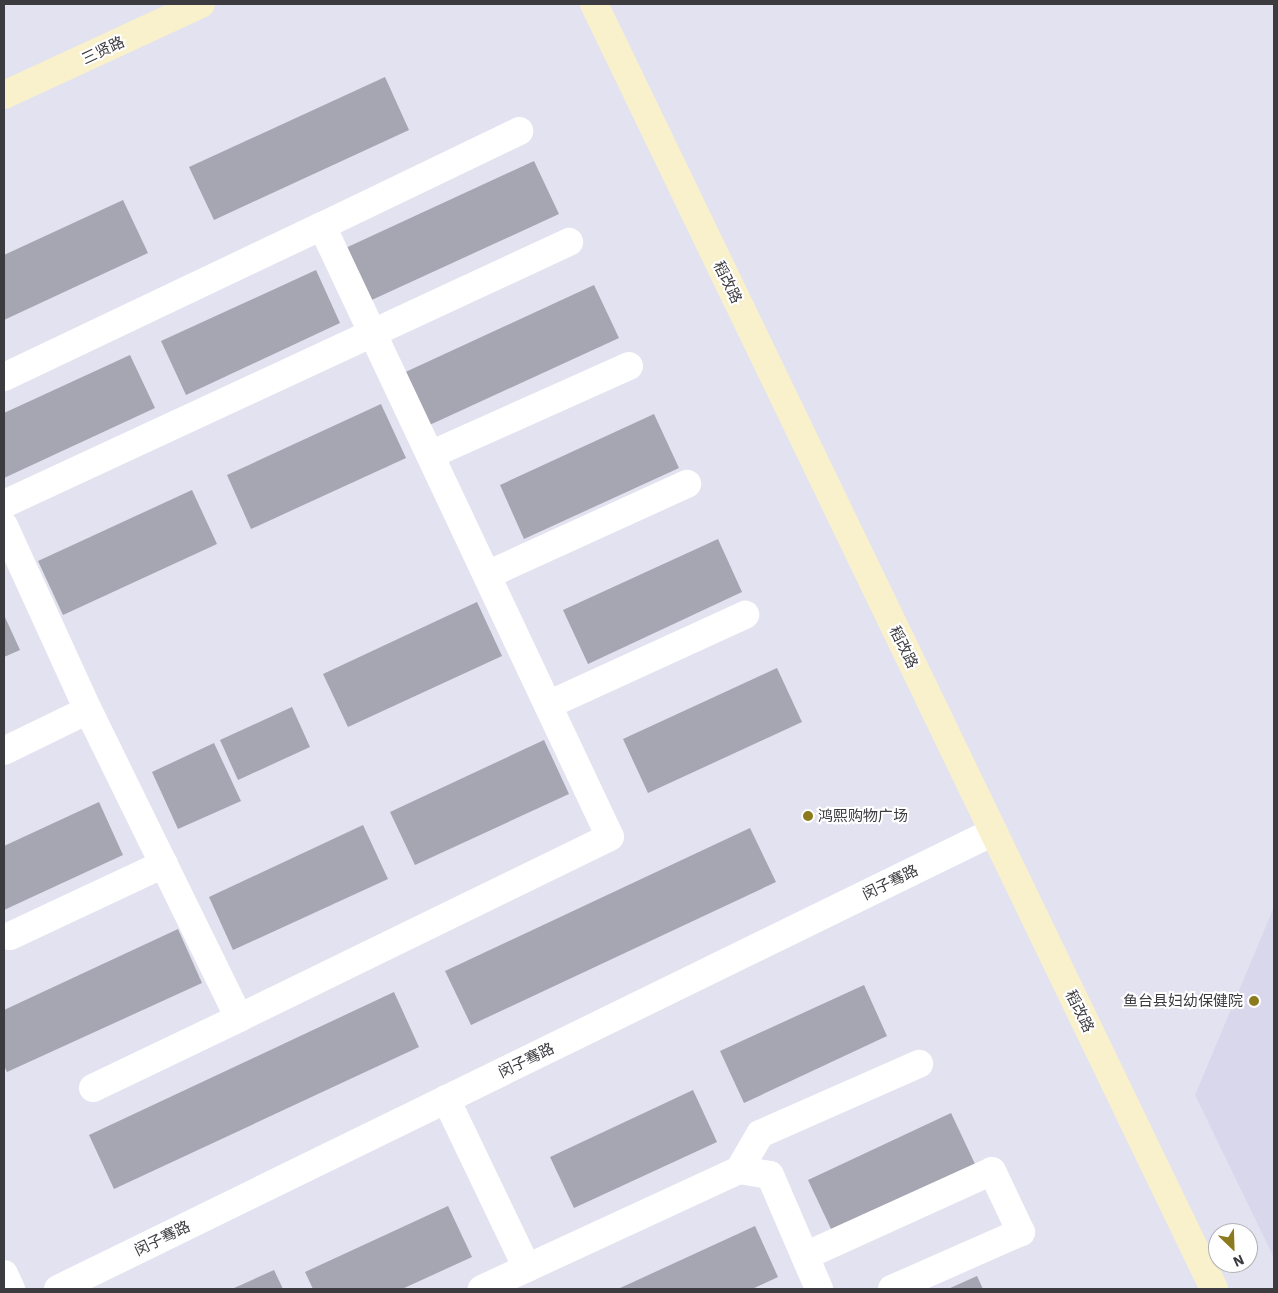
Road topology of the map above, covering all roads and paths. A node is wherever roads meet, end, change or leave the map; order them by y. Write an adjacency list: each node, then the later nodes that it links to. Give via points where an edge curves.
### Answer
1 (201, 4): 3 (main road, 三贤路)
2 (594, 4): 19 (main road, 稻改路)
3 (4, 96)
4 (519, 131): 5 (street)
5 (322, 226): 7 (street); 9 (street)
6 (569, 242): 7 (street)
7 (372, 332): 10 (street); 12 (street)
8 (629, 366): 10 (street)
9 (4, 377)
10 (430, 454): 14 (street)
11 (686, 484): 14 (street)
12 (4, 504)
13 (4, 526): 17 (street)
14 (487, 575): 16 (street)
15 (745, 615): 16 (street)
16 (548, 705): 22 (street, via 610,837)
17 (88, 710): 18 (street); 20 (street)
18 (4, 751)
19 (993, 832): 25 (street, 闵子骞路); 35 (main road, 稻改路)
20 (164, 864): 21 (street); 22 (street)
21 (10, 936)
22 (239, 1018): 24 (street)
23 (919, 1064): 26 (street, via 760,1134)
24 (93, 1088)
25 (446, 1099): 28 (street); 31 (street, 闵子骞路)
26 (739, 1170): 27 (street, via 770,1175); 28 (street)
27 (805, 1256): 33 (street); 34 (street, via 992,1171 1021,1232)
28 (527, 1268): 32 (street)
29 (4, 1274): 30 (street)
30 (11, 1289)
31 (58, 1289)
32 (482, 1289)
33 (820, 1289)
34 (892, 1289)
35 (1214, 1289)

